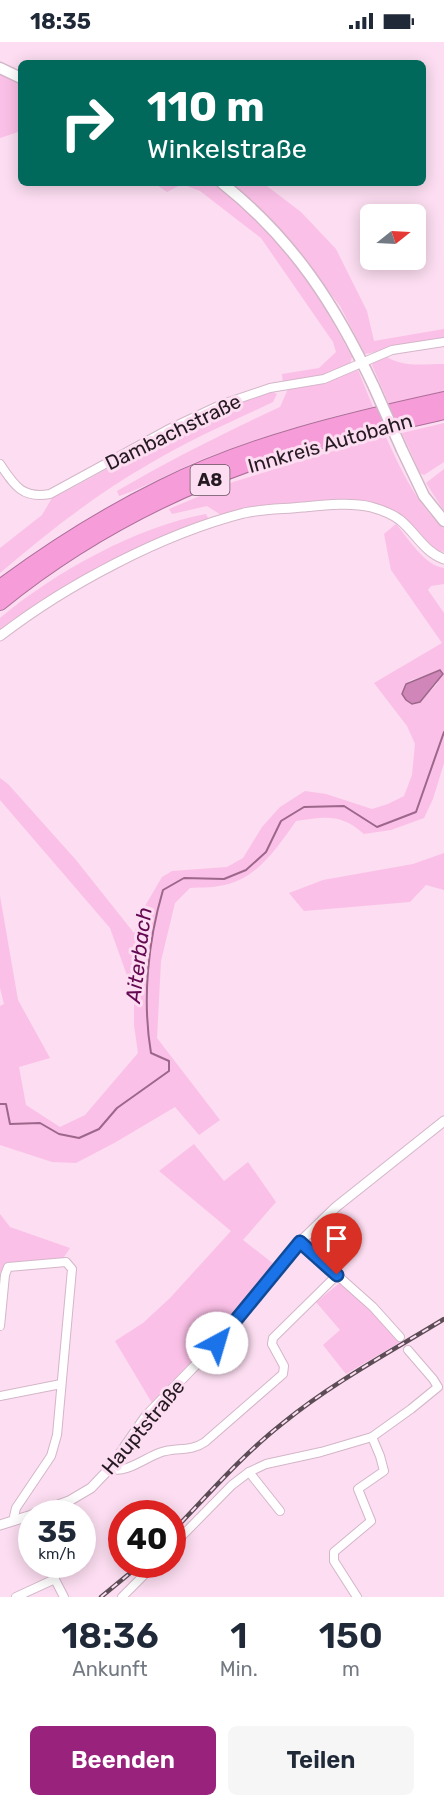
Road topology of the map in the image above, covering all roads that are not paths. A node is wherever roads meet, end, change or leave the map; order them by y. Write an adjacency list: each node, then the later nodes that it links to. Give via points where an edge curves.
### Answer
1 (0, 68): 2 (main road)
2 (18, 77)
3 (225, 186): 5 (main road, via 296,255 333,307)
4 (444, 342): 5 (street, Dambachstraße, via 392,350)
5 (362, 362): 8 (street, Dambachstraße, via 324,378 270,388 220,405 50,494 34,495 21,490); 9 (main road, bridge, via 424,496)
6 (444, 399): 11 (highway, Innkreis Autobahn / A8, via 323,428 202,469 94,523)
7 (444, 412): 12 (highway, Innkreis Autobahn / A8, via 295,449 197,485 102,533)
8 (0, 464)
9 (444, 521)
10 (444, 559): 13 (street, via 425,548 401,521 369,506 246,512 163,541 123,561 49,602)
11 (0, 587)
12 (0, 603)
13 (0, 636)
14 (444, 1121): 15 (street, Hauptstraße, via 336,1207)
15 (300, 1242): 16 (street); 24 (street, Hauptstraße, via 217,1343 146,1416)
16 (337, 1275): 18 (street); 24 (street, via 273,1338 272,1344 284,1366 283,1374 213,1435 194,1448 162,1452 123,1469)
17 (0, 1326): 20 (street, via 8,1267 66,1262 72,1269)
18 (400, 1337)
19 (408, 1350): 21 (street)
20 (61, 1384): 22 (street); 29 (street, via 57,1435 51,1456 16,1508)
21 (441, 1385): 23 (street)
22 (0, 1396)
23 (372, 1437): 25 (street, via 280,1460); 37 (street, via 384,1471 358,1489 371,1521 333,1556)
24 (110, 1468): 26 (street, Hauptstraße, via 91,1488)
25 (249, 1472): 27 (street); 31 (street)
26 (68, 1500)
27 (280, 1511)
28 (18, 1519): 29 (street, Hauptstraße)
29 (13, 1521): 30 (street, Hauptstraße)
30 (0, 1525)
31 (186, 1532)
32 (141, 1578): 36 (street)
33 (55, 1579): 34 (street); 35 (street)
34 (16, 1597)
35 (64, 1597)
36 (122, 1597)
37 (357, 1597)

